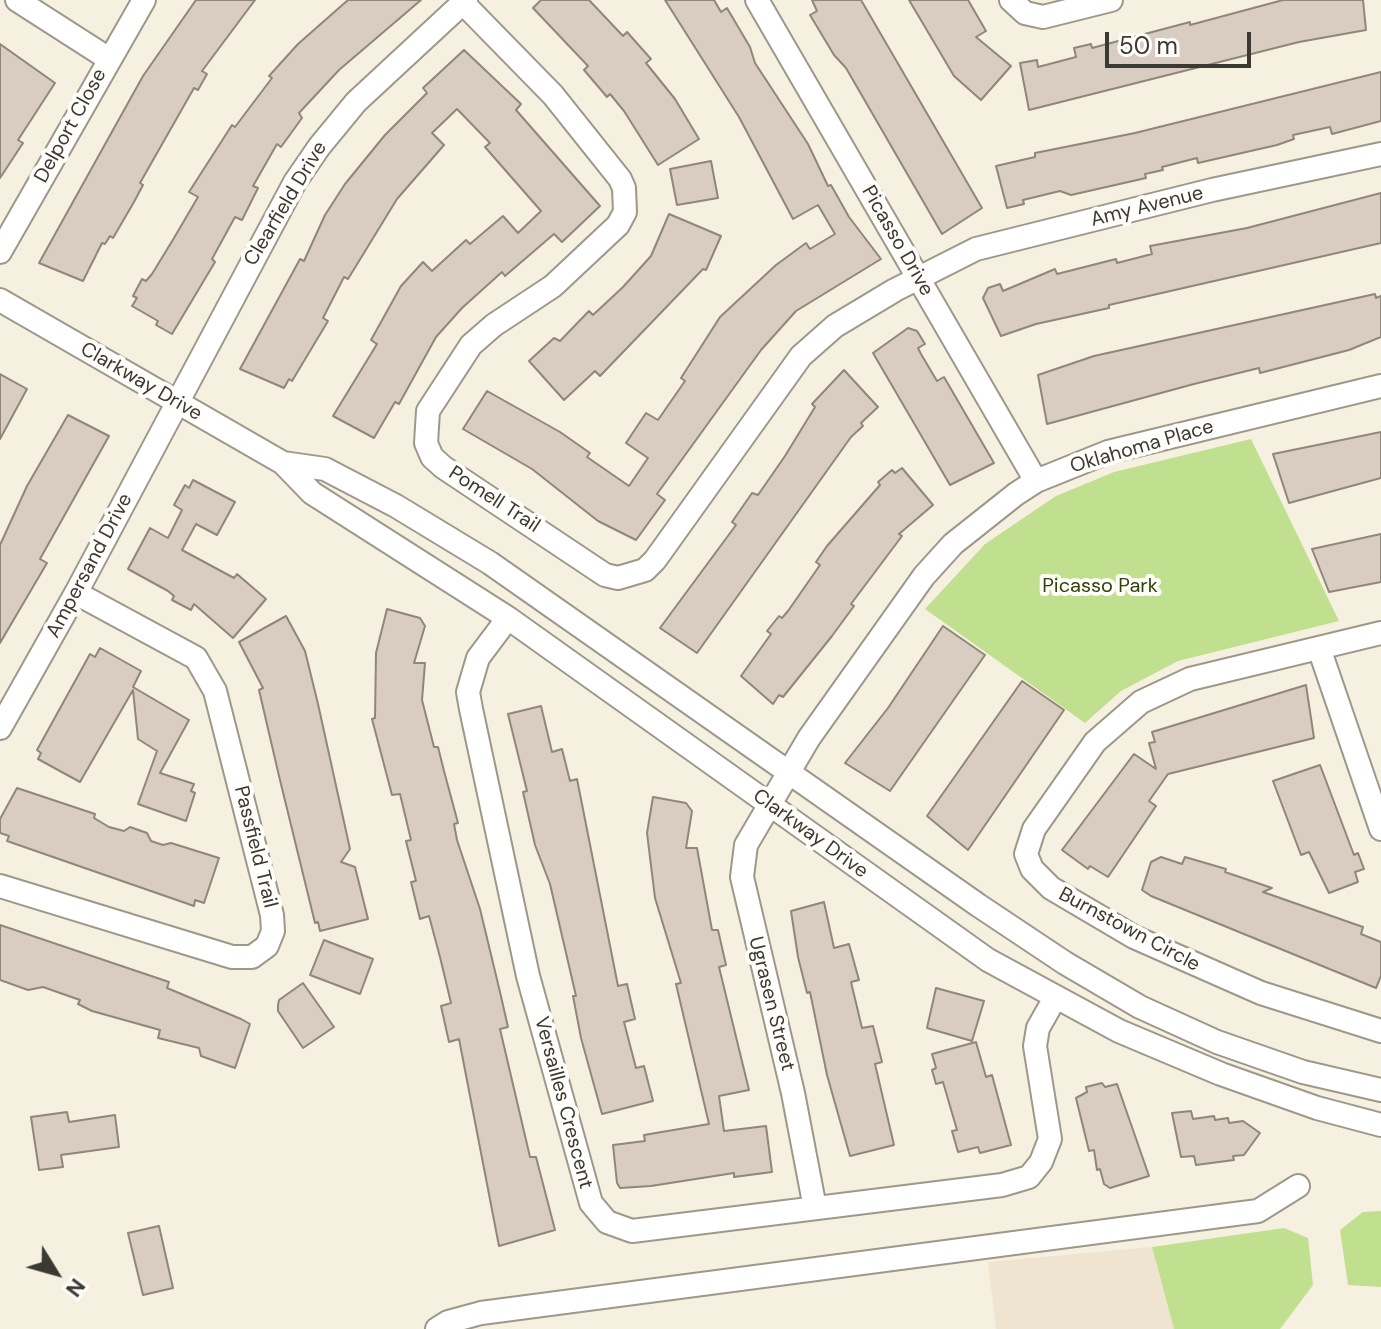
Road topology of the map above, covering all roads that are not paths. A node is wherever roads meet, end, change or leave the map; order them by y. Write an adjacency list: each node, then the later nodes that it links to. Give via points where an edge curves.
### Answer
1 (17, 0): 7 (street)
2 (144, 0): 7 (street, Delport Close)
3 (757, 0): 10 (street, Picasso Drive)
4 (1011, 0): 5 (street, via 1025,13 1043,17)
5 (1111, 0)
6 (465, 1): 10 (street, Pomell Trail, via 553,95 620,179 625,212 618,225 553,286 471,345 428,411 426,443 443,467 605,575 618,578 645,570 801,356 835,326); 13 (street, Clearfield Drive, via 356,102 319,147 284,201)
7 (109, 59): 9 (street, Delport Close)
8 (1381, 154): 10 (street, Amy Avenue, via 1006,241)
9 (0, 252)
10 (918, 277): 15 (street, Picasso Drive)
11 (0, 300): 13 (street, Clarkway Drive)
12 (1381, 386): 15 (street, Oklahoma Place, via 1108,452)
13 (176, 402): 14 (street, Clarkway Drive); 16 (street, Ampersand Drive)
14 (283, 463): 17 (street, Clarkway Drive, via 312,493); 21 (street, Clarkway Drive, via 325,469 490,563)
15 (1036, 481): 21 (street, Oklahoma Place, via 981,519 924,576 809,738)
16 (76, 593): 20 (street, Ampersand Drive); 24 (street, Passfield Trail, via 196,658 215,691 273,931 267,946 252,957 232,957)
17 (508, 618): 22 (street, Clarkway Drive); 30 (street, Versailles Crescent, via 478,658 468,692 528,976 591,1203 607,1222 632,1231)
18 (1381, 633): 19 (street, Burnstown Circle)
19 (1319, 648): 23 (street); 26 (street, Burnstown Circle, via 1190,679 1141,702 1095,742 1034,829 1026,854 1032,869 1051,888 1134,937 1261,993)
20 (0, 728)
21 (790, 774): 22 (street, Oklahoma Place); 27 (street, Clarkway Drive, via 1065,963 1140,1007 1303,1072)
22 (769, 804): 25 (street, Clarkway Drive, via 988,960); 30 (street, Ugrasen Street, via 746,845 742,877)
23 (1381, 829)
24 (0, 886)
25 (1055, 998): 28 (street, Clarkway Drive, via 1221,1074); 30 (street, Versailles Crescent, via 1038,1028 1035,1046 1050,1139 1029,1177 1002,1185)
26 (1381, 1031)
27 (1381, 1090)
28 (1381, 1125)
29 (1298, 1186): 31 (street, via 1258,1211 481,1313)
30 (815, 1208)
31 (437, 1329)

